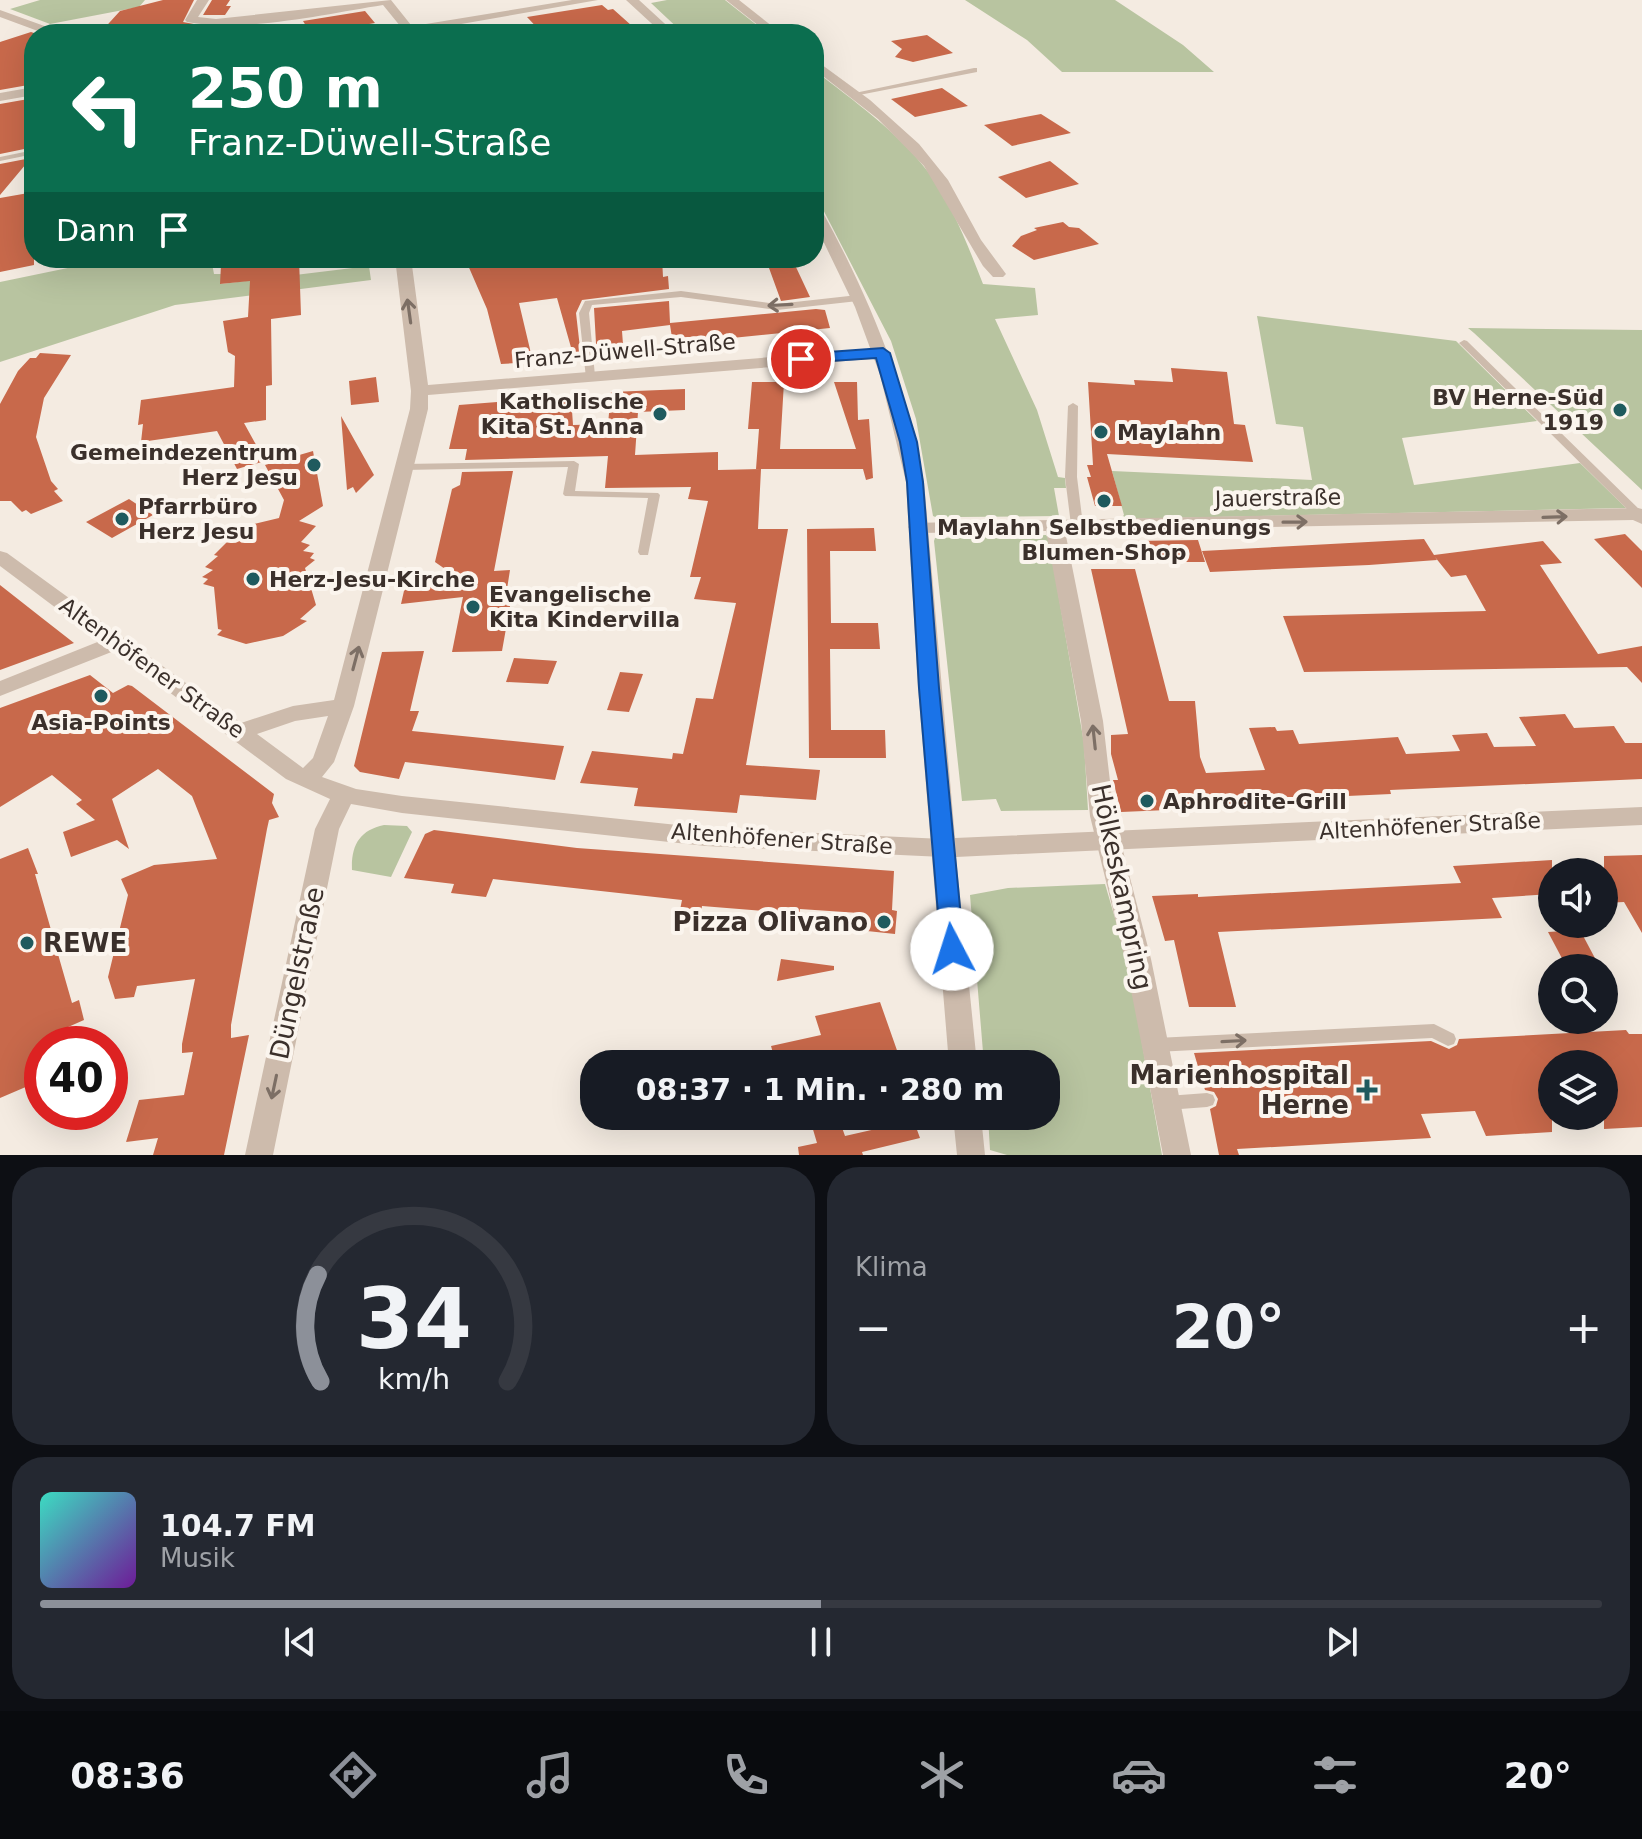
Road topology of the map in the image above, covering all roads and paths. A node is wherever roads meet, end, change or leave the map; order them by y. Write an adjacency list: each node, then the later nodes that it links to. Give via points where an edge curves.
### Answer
1 (203, 0): 2 (street, via 191,20 295,15)
2 (385, 0): 9 (street)
3 (592, 0): 6 (street)
4 (632, 0): 11 (street)
5 (732, 0): 12 (street)
6 (558, 2): 10 (street)
7 (0, 13): 8 (street)
8 (30, 24)
9 (404, 24)
10 (441, 24)
11 (659, 24)
12 (763, 24)
13 (974, 70): 16 (lane)
14 (824, 71): 16 (street)
15 (24, 93): 17 (street)
16 (854, 94): 22 (street, via 907,139 940,179 976,249)
17 (0, 97)
18 (24, 154): 19 (lane)
19 (0, 159)
20 (824, 228): 23 (street)
21 (408, 268): 27 (street, one-way to 21)
22 (998, 274)
23 (858, 298): 25 (street); 26 (lane, one-way to 26, via 777,307 681,294 588,303 584,313)
24 (1464, 343): 30 (lane)
25 (883, 353): 26 (street, Franz-Düwell-Straße); 33 (street, via 908,442)
26 (590, 376): 27 (street, Franz-Düwell-Straße)
27 (420, 391): 29 (street)
28 (1073, 406): 32 (lane, via 1071,477)
29 (404, 467): 34 (lane, via 574,464 569,494 654,495); 38 (street, one-way to 29)
30 (1640, 516): 32 (street, Jauerstraße, one-way to 30)
31 (1054, 525): 32 (street, Jauerstraße); 33 (street, Jauerstraße); 43 (street, Hölkeskampring, one-way to 31, via 1092,721)
32 (1077, 525)
33 (918, 527): 44 (street)
34 (644, 552)
35 (0, 557): 36 (street, Altenhöfener Straße)
36 (116, 642): 37 (street); 39 (street, Altenhöfener Straße)
37 (0, 689)
38 (343, 706): 39 (street, via 293,714); 40 (street, via 323,762)
39 (238, 732): 40 (street, Altenhöfener Straße)
40 (305, 780): 41 (street, Altenhöfener Straße)
41 (344, 794): 44 (street, Altenhöfener Straße, via 679,833); 51 (street, Düngelstraße, one-way to 51, via 327,829)
42 (1642, 816): 43 (street, Altenhöfener Straße)
43 (1108, 842): 44 (street, Altenhöfener Straße); 46 (street, Hölkeskampring)
44 (943, 848): 47 (street)
45 (1448, 1039): 46 (lane, one-way to 45, via 1434,1031)
46 (1156, 1045): 49 (street, Hölkeskampring)
47 (962, 1050)
48 (1207, 1100): 49 (lane)
49 (1167, 1104): 53 (street, Hölkeskampring)
50 (968, 1130): 52 (street)
51 (259, 1155)
52 (971, 1155)
53 (1177, 1155)

